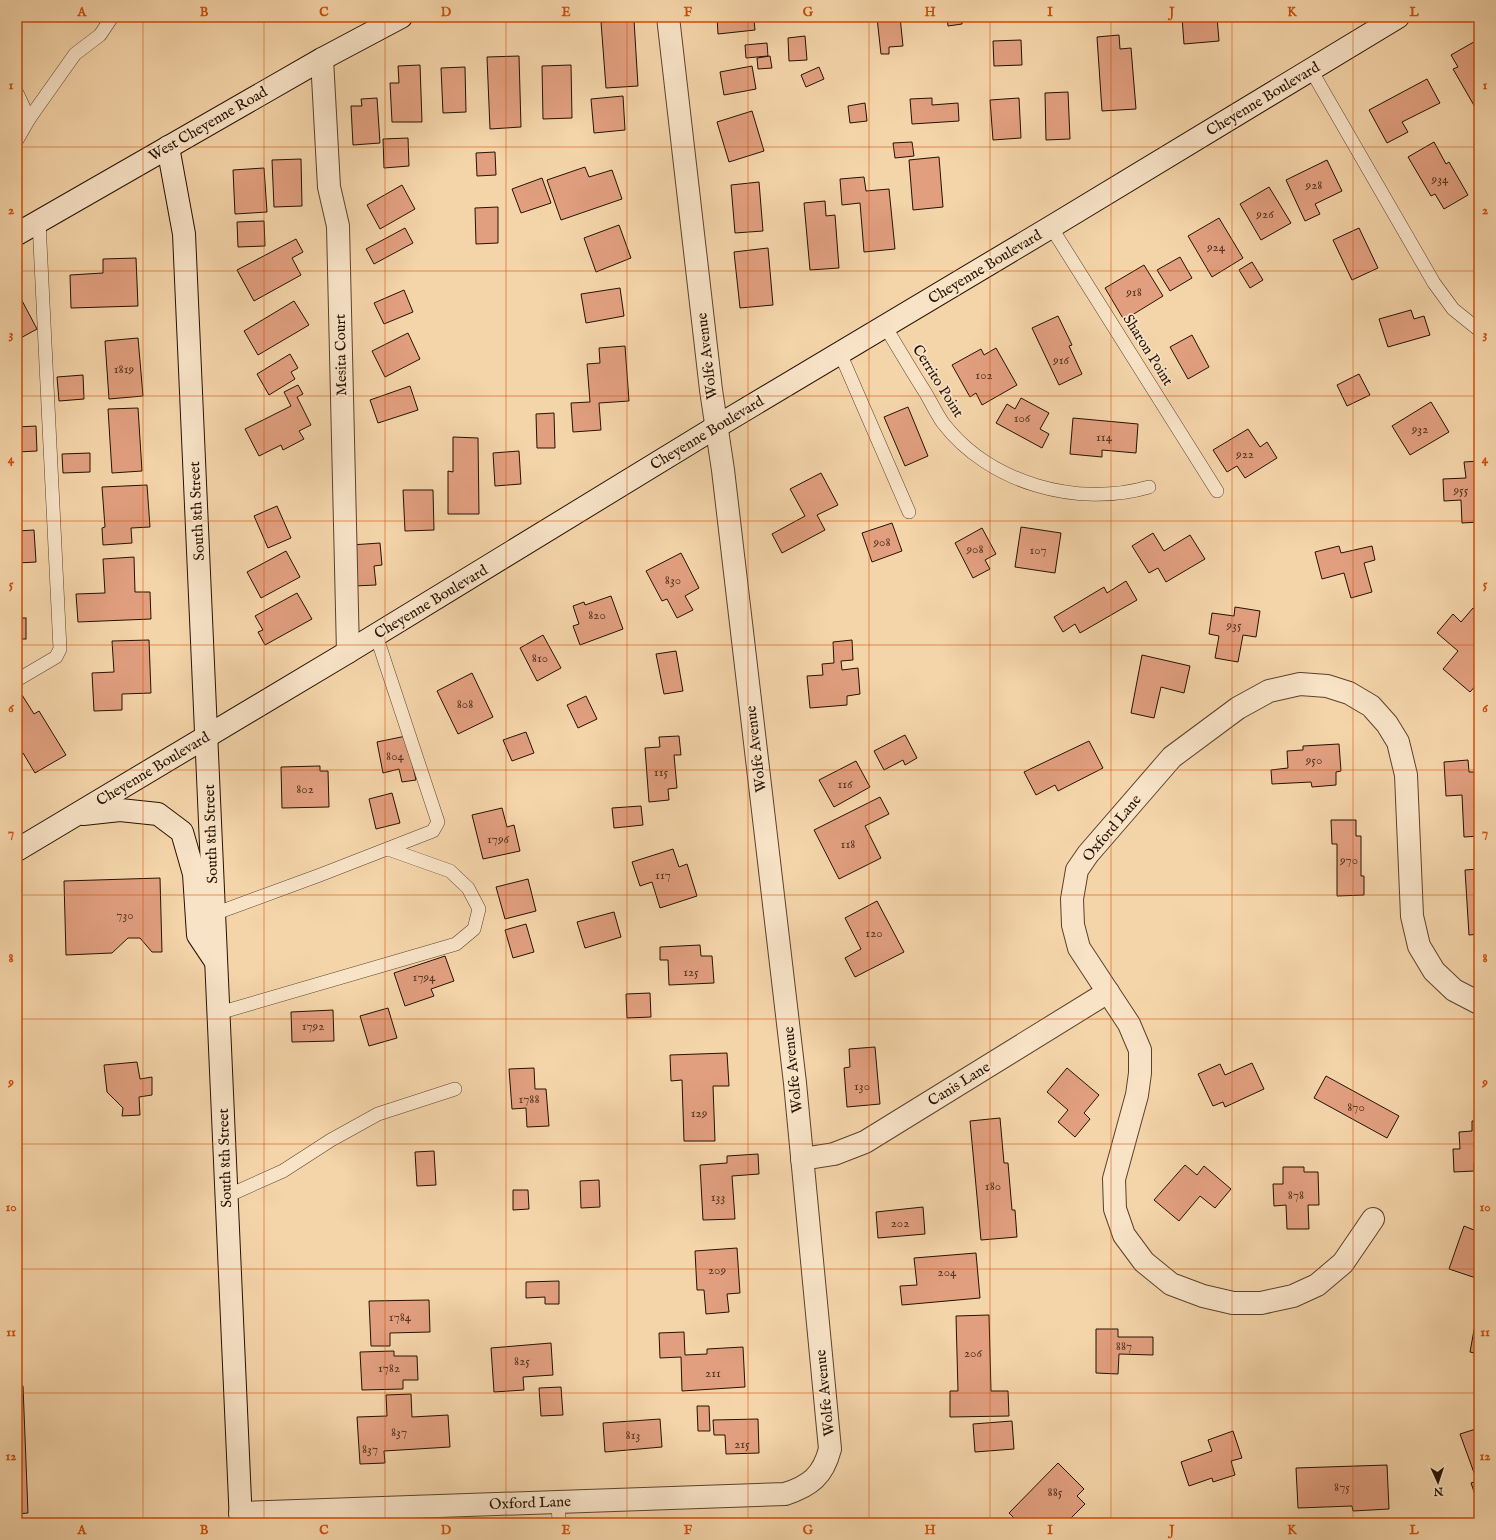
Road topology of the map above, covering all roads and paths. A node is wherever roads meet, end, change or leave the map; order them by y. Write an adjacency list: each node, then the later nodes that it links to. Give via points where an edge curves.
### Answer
1 (112, 17): 8 (lane, via 100,35 75,54)
2 (401, 17): 5 (street, West Cheyenne Road)
3 (668, 17): 17 (street, Wolfe Avenue)
4 (1398, 17): 6 (street, Cheyenne Boulevard)
5 (322, 59): 10 (street, West Cheyenne Road); 22 (street, Mesita Court, via 329,187 338,226)
6 (1311, 70): 12 (street, Cheyenne Boulevard); 15 (lane, via 1434,283 1453,309)
7 (17, 94): 8 (lane)
8 (29, 119): 9 (lane)
9 (17, 140)
10 (168, 147): 11 (street, West Cheyenne Road); 24 (street, South 8th Street, via 184,234)
11 (39, 222): 13 (street, West Cheyenne Road); 23 (lane, via 60,649 56,657)
12 (1051, 227): 14 (street, Cheyenne Boulevard); 19 (lane, Sharon Point)
13 (17, 234)
14 (885, 326): 16 (street, Cheyenne Boulevard); 18 (lane, Cerrito Point, via 943,423 968,449 992,466 1046,489 1073,493 1129,493)
15 (1479, 330)
16 (840, 353): 17 (street, Cheyenne Boulevard); 20 (lane)
17 (716, 427): 21 (street, Cheyenne Boulevard); 34 (street, Wolfe Avenue, via 742,627)
18 (1149, 487)
19 (1217, 491)
20 (910, 512)
21 (376, 635): 22 (street, Cheyenne Boulevard); 27 (lane, via 438,822 433,831)
22 (348, 652): 24 (street, Cheyenne Boulevard)
23 (17, 680)
24 (207, 736): 25 (street, Cheyenne Boulevard); 28 (street, South 8th Street)
25 (76, 815): 26 (street, Cheyenne Boulevard); 29 (street, via 120,810 158,814 182,832 194,874 198,935)
26 (18, 849)
27 (388, 849): 28 (lane); 32 (lane, via 450,871 468,888 478,909 474,929 456,944)
28 (214, 914): 29 (street, South 8th Street)
29 (216, 962): 32 (street, South 8th Street)
30 (1108, 992): 31 (street, Oxford Lane, via 1080,948 1073,925 1072,899 1077,870 1172,757 1238,708 1268,691 1300,684 1327,686 1350,693 1371,706 1398,742 1406,774 1412,916 1420,946 1434,971 1454,990); 34 (street, Canis Lane, via 865,1142 834,1154); 36 (street, Oxford Lane, via 1129,1024 1140,1050 1137,1095 1114,1179 1115,1209 1124,1236 1144,1262 1171,1284 1203,1296 1233,1303 1261,1303 1293,1296 1317,1285 1343,1263)
31 (1479, 1003)
32 (219, 1013): 35 (street, South 8th Street)
33 (455, 1089): 35 (lane, via 378,1114 283,1171)
34 (802, 1159): 37 (street, Wolfe Avenue, via 830,1449 826,1464)
35 (227, 1196): 39 (street, South 8th Street)
36 (1373, 1219)
37 (816, 1477): 38 (street, Oxford Lane, via 803,1488 785,1494)
38 (559, 1512): 39 (street, Oxford Lane)
39 (241, 1518)

